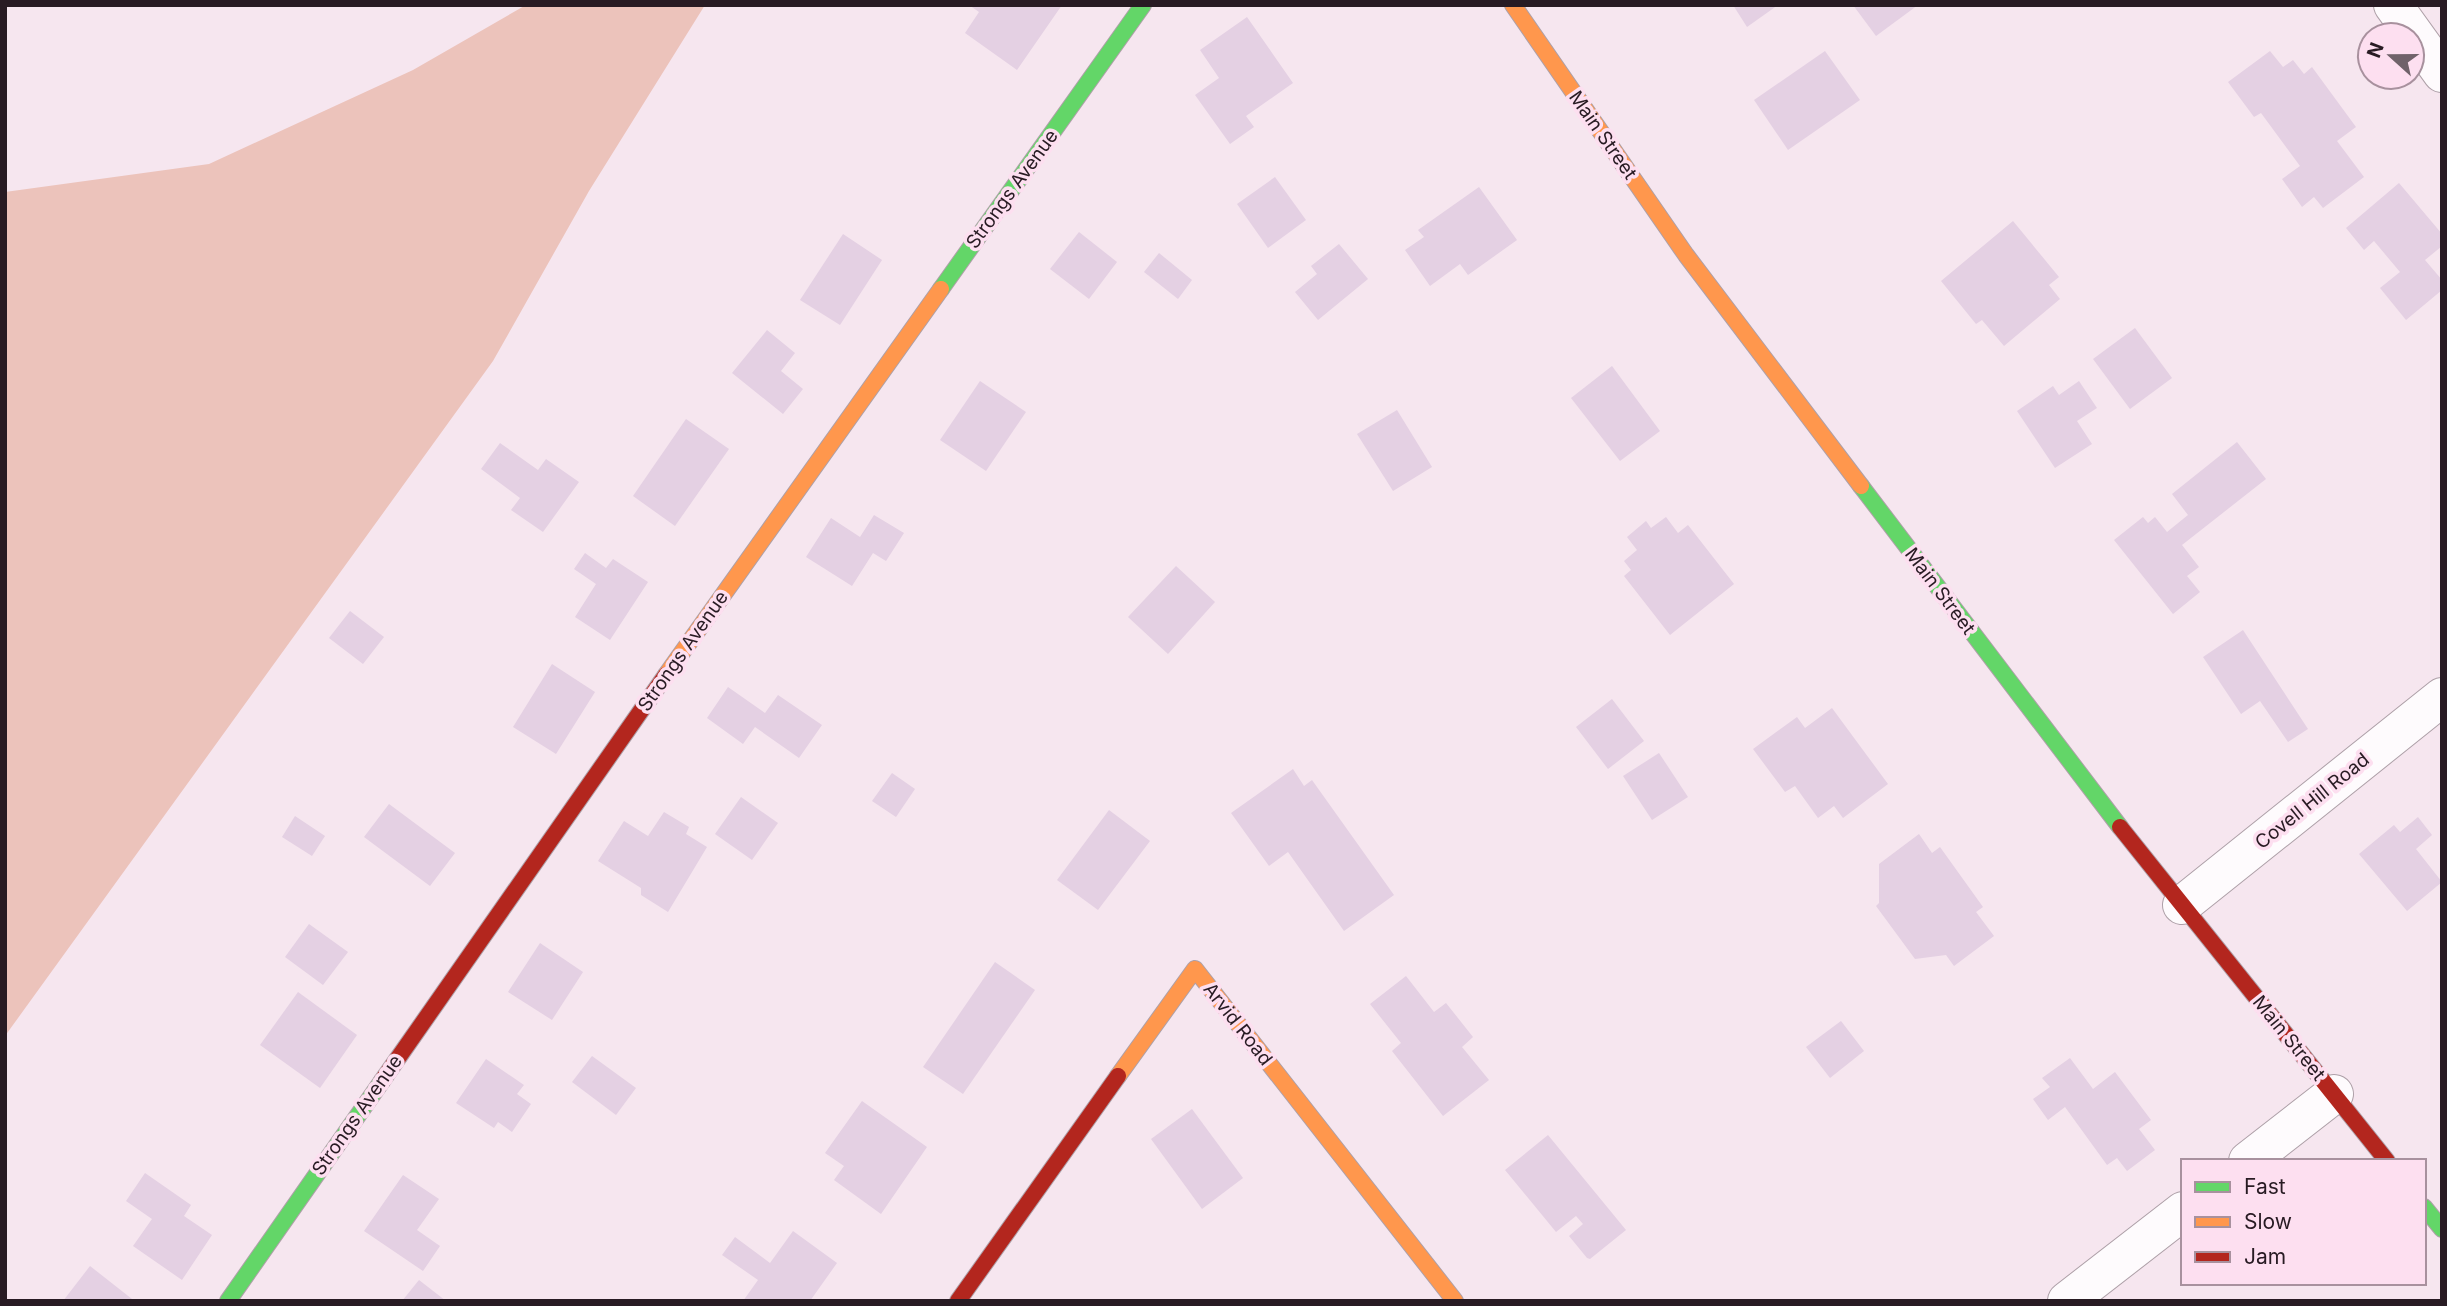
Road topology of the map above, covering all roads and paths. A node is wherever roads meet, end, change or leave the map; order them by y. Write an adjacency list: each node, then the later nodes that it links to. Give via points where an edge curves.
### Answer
1 (1143, 5): 13 (street, Strongs Avenue, via 587,785)
2 (1513, 5): 6 (street, Main Street, via 1686,256)
3 (2393, 5): 4 (street)
4 (2442, 73)
5 (2442, 697): 6 (street, Covell Hill Road)
6 (2182, 905): 7 (street, Main Street)
7 (2334, 1094): 8 (street); 9 (street, Main Street)
8 (2251, 1159)
9 (2385, 1159)
10 (2426, 1209): 12 (street)
11 (2181, 1213): 16 (street)
12 (2442, 1229)
13 (228, 1301)
14 (958, 1301): 15 (street, Arvid Road, via 1195,969)
15 (1455, 1301)
16 (2067, 1301)

